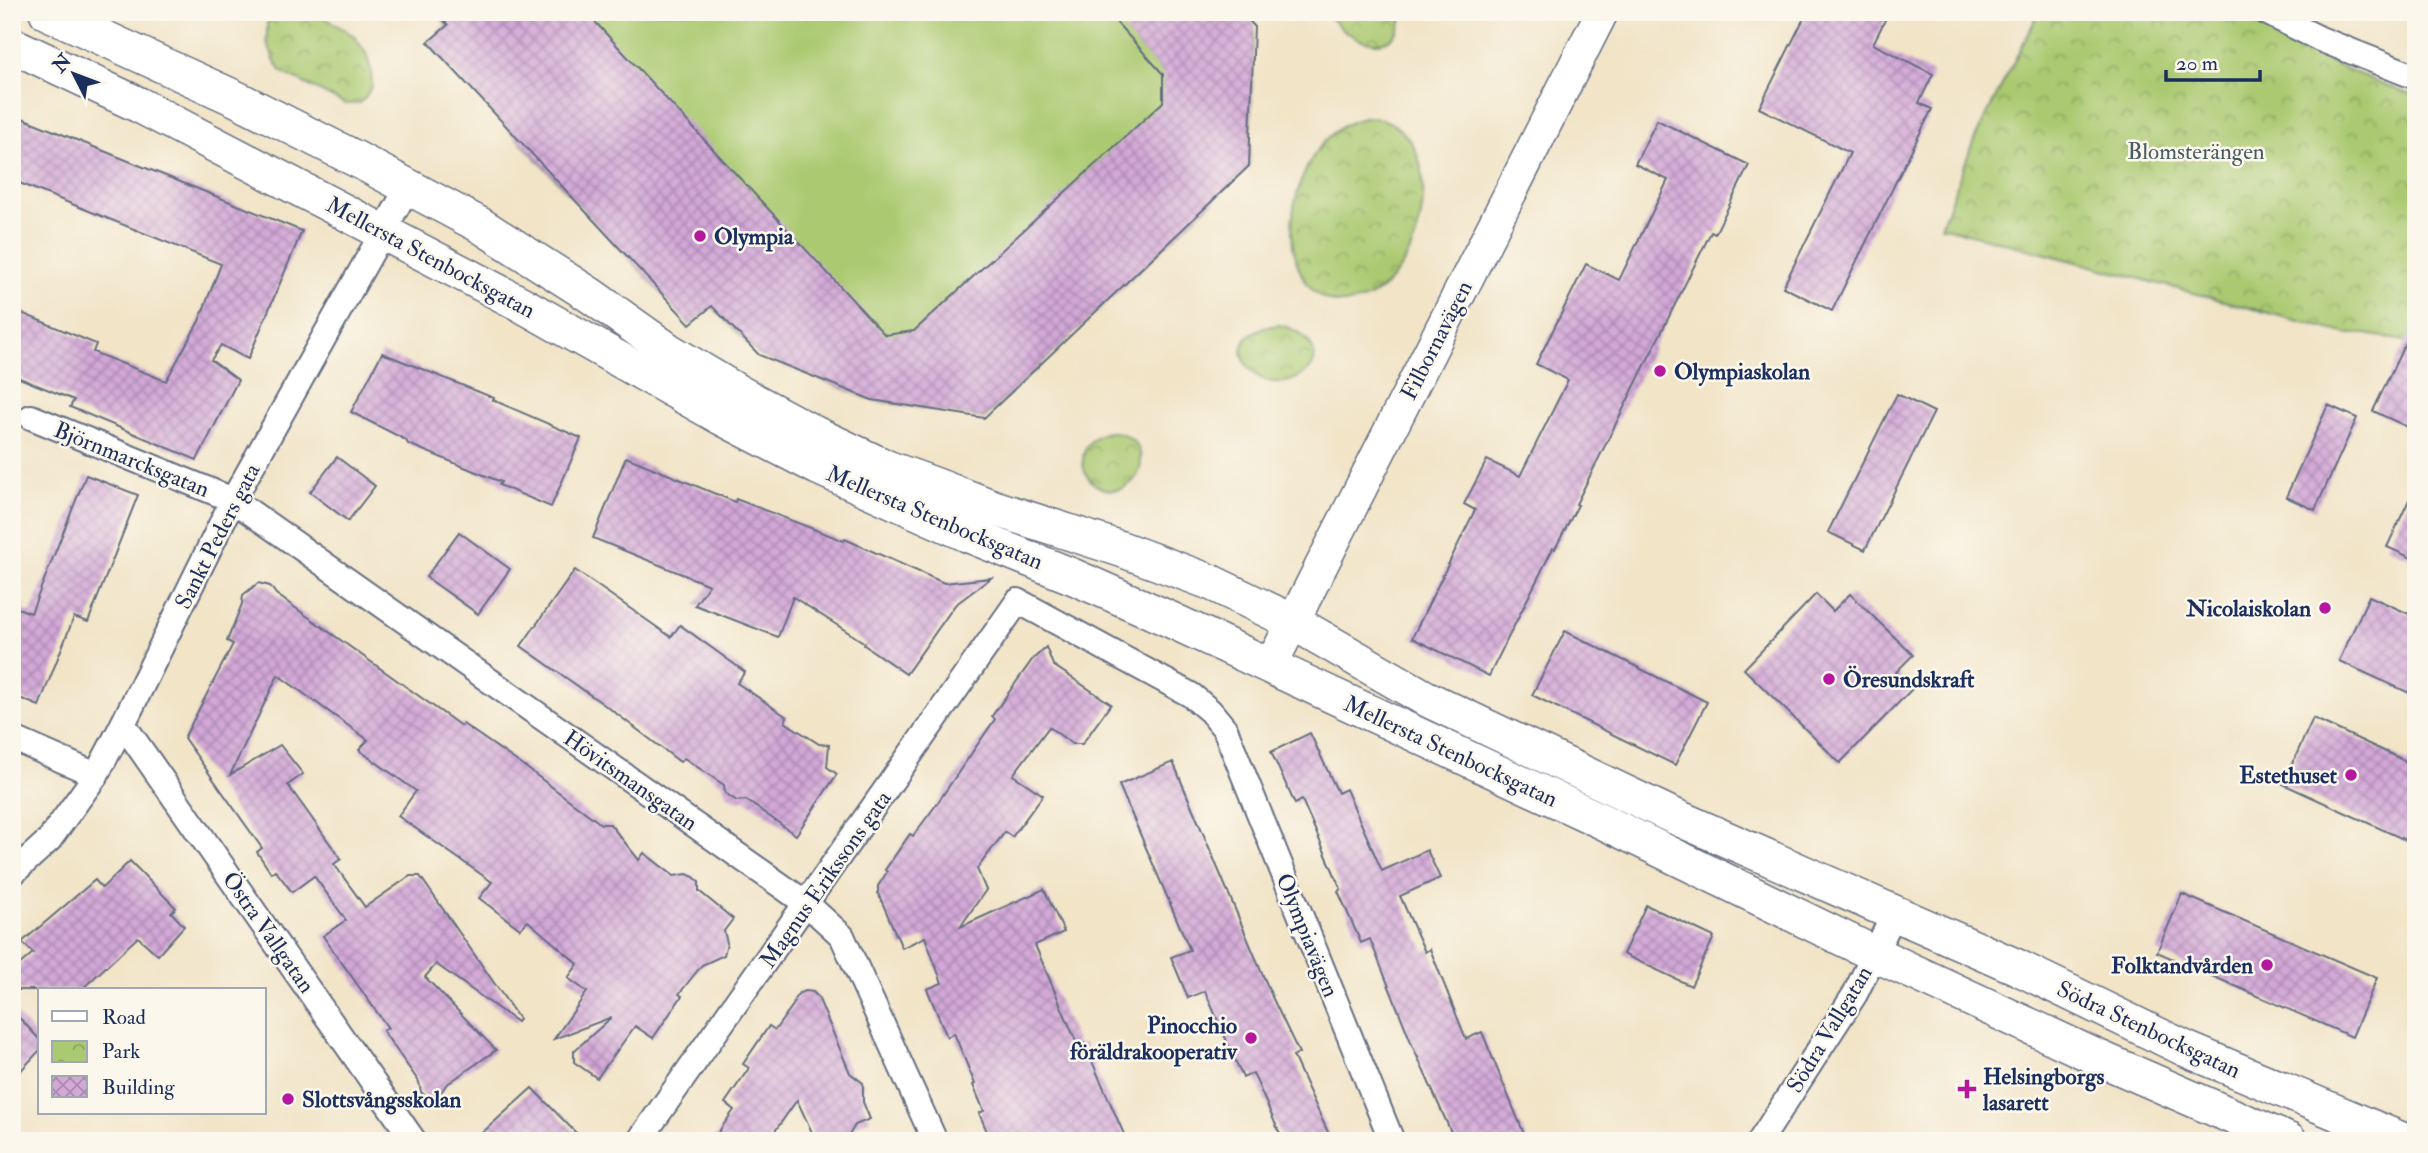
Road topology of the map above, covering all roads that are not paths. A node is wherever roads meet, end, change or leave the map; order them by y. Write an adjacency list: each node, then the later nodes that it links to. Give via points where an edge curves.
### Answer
1 (47, 12): 6 (main road, Mellersta Stenbocksgatan, via 239,100)
2 (1602, 12): 11 (street, Filbornavägen)
3 (2266, 12): 5 (street)
4 (12, 45): 7 (main road, Mellersta Stenbocksgatan, via 139,105)
5 (2416, 77)
6 (408, 187): 7 (street, Sankt Peders gata); 11 (main road, Mellersta Stenbocksgatan, via 491,232 669,351 813,433 887,468 1210,582)
7 (383, 232): 9 (street, Sankt Peders gata); 12 (main road, Mellersta Stenbocksgatan, via 818,467 1110,592)
8 (31, 417): 9 (street, Björnmarcksgatan)
9 (233, 500): 13 (street, Sankt Peders gata); 17 (street, Hövitsmansgatan)
10 (1009, 616): 17 (street, Magnus Erikssons gata); 23 (street, Olympiavägen, via 1018,601 1191,695 1224,729)
11 (1293, 622): 12 (street, Filbornavägen); 18 (main road, Mellersta Stenbocksgatan, via 1493,731)
12 (1270, 667): 19 (main road, Mellersta Stenbocksgatan)
13 (124, 724): 15 (street, Sankt Peders gata); 20 (street, Östra Vallgatan)
14 (12, 738): 15 (street)
15 (96, 775): 16 (street, Sankt Peders gata, via 49,840)
16 (12, 874)
17 (807, 904): 21 (street, Magnus Erikssons gata); 22 (street, Hövitsmansgatan, via 842,936)
18 (1894, 914): 19 (street, Södra Vallgatan); 26 (main road, Södra Stenbocksgatan, via 2017,967 2186,1049)
19 (1875, 954): 24 (street, Södra Vallgatan, via 1855,994); 25 (main road, Södra Stenbocksgatan)
20 (414, 1141)
21 (639, 1141)
22 (934, 1141)
23 (1392, 1141)
24 (1760, 1141)
25 (2289, 1141)
26 (2404, 1141)

